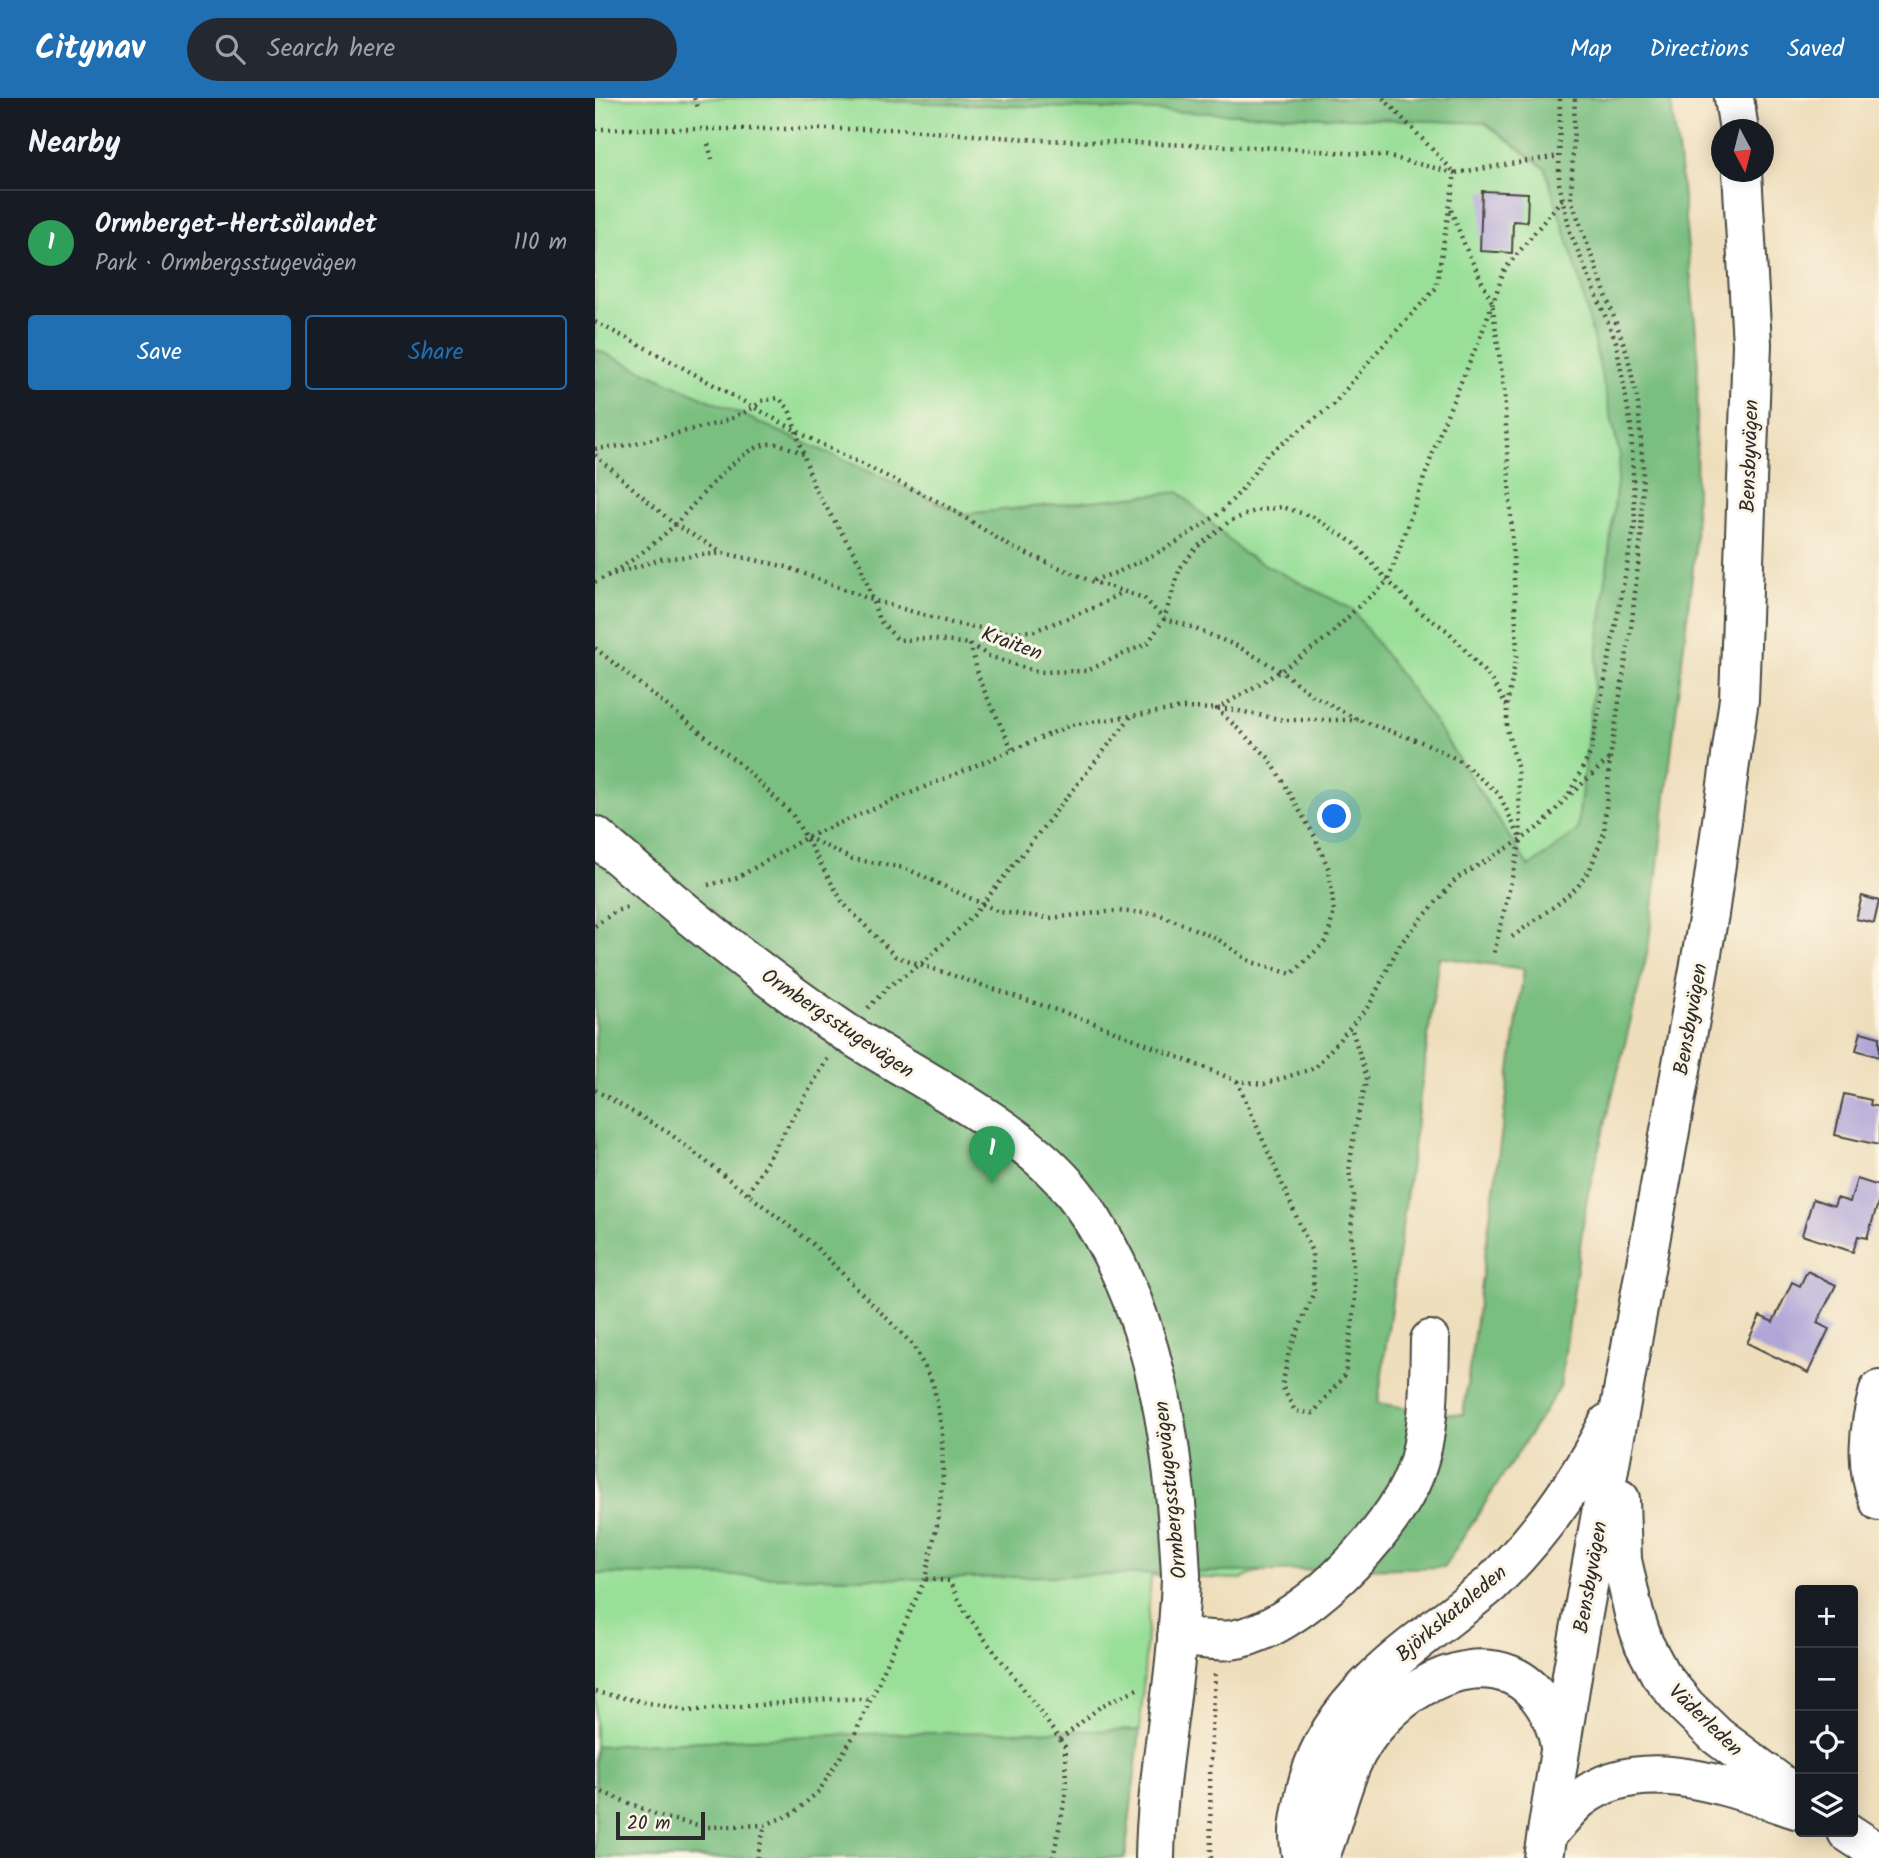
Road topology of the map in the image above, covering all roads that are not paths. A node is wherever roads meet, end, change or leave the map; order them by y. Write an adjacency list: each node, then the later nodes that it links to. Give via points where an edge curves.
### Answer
1 (1734, 98): 2 (main road)
2 (1737, 119)
3 (1743, 182): 6 (main road, Bensbyvägen, via 1752,344 1739,699 1709,914)
4 (595, 836): 9 (main road, Ormbergsstugevägen, via 738,955 845,1032 1032,1152 1078,1199 1103,1238 1142,1327 1160,1391 1178,1534)
5 (1430, 1340): 9 (main road, via 1424,1439 1415,1472 1394,1511 1367,1545 1312,1600 1266,1630 1230,1640)
6 (1626, 1371): 10 (main road, Bensbyvägen); 11 (main road, Väderleden, via 1622,1560 1644,1644 1660,1674 1686,1706 1717,1736); 17 (main road, Björkskataleden, via 1601,1437 1532,1539 1491,1584 1386,1668 1337,1718 1308,1779 1297,1837)
7 (1879, 1390): 8 (main road, via 1870,1423 1869,1453)
8 (1879, 1502)
9 (1177, 1636): 16 (main road, Ormbergsstugevägen)
10 (1560, 1752): 14 (main road, Bensbyvägen); 18 (main road, Björkskataleden, via 1548,1712 1523,1681 1482,1669 1443,1677 1395,1706 1358,1751)
11 (1795, 1794)
12 (1795, 1809): 14 (main road, Väderleden, via 1707,1780 1637,1777 1605,1784 1580,1799)
13 (1855, 1837): 15 (main road)
14 (1545, 1847)
15 (1879, 1853)
16 (1155, 1858)
17 (1303, 1858)
18 (1319, 1858)

